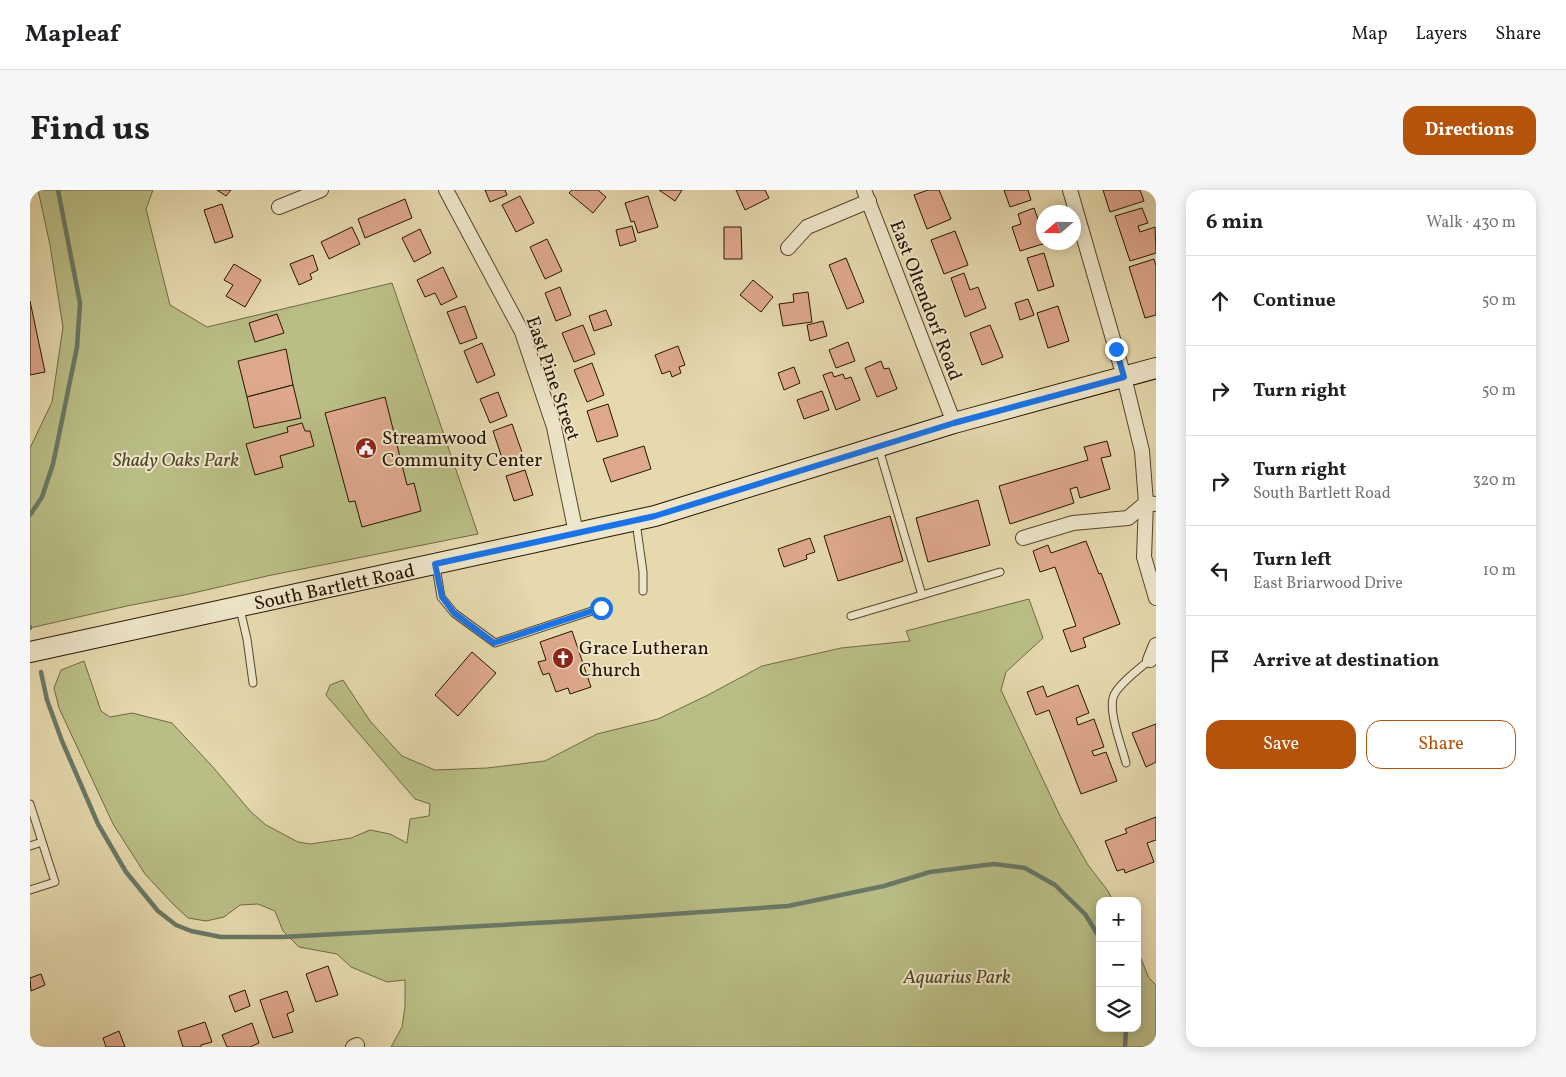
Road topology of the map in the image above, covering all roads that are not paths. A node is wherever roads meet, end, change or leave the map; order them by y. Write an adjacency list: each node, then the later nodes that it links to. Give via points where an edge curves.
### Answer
1 (321, 190): 5 (street)
2 (446, 190): 13 (street, East Pine Street, via 522,332 554,427)
3 (1070, 190): 8 (street)
4 (866, 196): 6 (street, via 807,227); 9 (street, East Oltendorf Road)
5 (279, 207)
6 (788, 248)
7 (1156, 368): 8 (main road, South Bartlett Road)
8 (1124, 377): 9 (main road, South Bartlett Road); 11 (street)
9 (954, 423): 10 (main road, South Bartlett Road)
10 (878, 446): 12 (main road, South Bartlett Road); 18 (lane)
11 (1151, 503): 14 (street, via 1128,518 1073,523); 19 (street, via 1144,557)
12 (636, 520): 13 (main road, South Bartlett Road); 17 (lane)
13 (576, 533): 15 (main road, South Bartlett Road)
14 (1023, 538)
15 (435, 564): 20 (main road, South Bartlett Road); 21 (lane, via 442,597 454,613 494,643)
16 (1000, 572): 18 (lane)
17 (643, 591)
18 (922, 595): 22 (lane)
19 (1156, 598)
20 (239, 606): 24 (main road, South Bartlett Road); 26 (lane)
21 (601, 608)
22 (851, 616)
23 (1156, 645): 25 (street)
24 (30, 652)
25 (1154, 660): 27 (lane, via 1112,698 1113,717)
26 (253, 683)
27 (1126, 763)
28 (30, 804): 29 (lane)
29 (42, 842): 30 (lane); 31 (lane, via 55,882)
30 (30, 846)
31 (30, 890)

